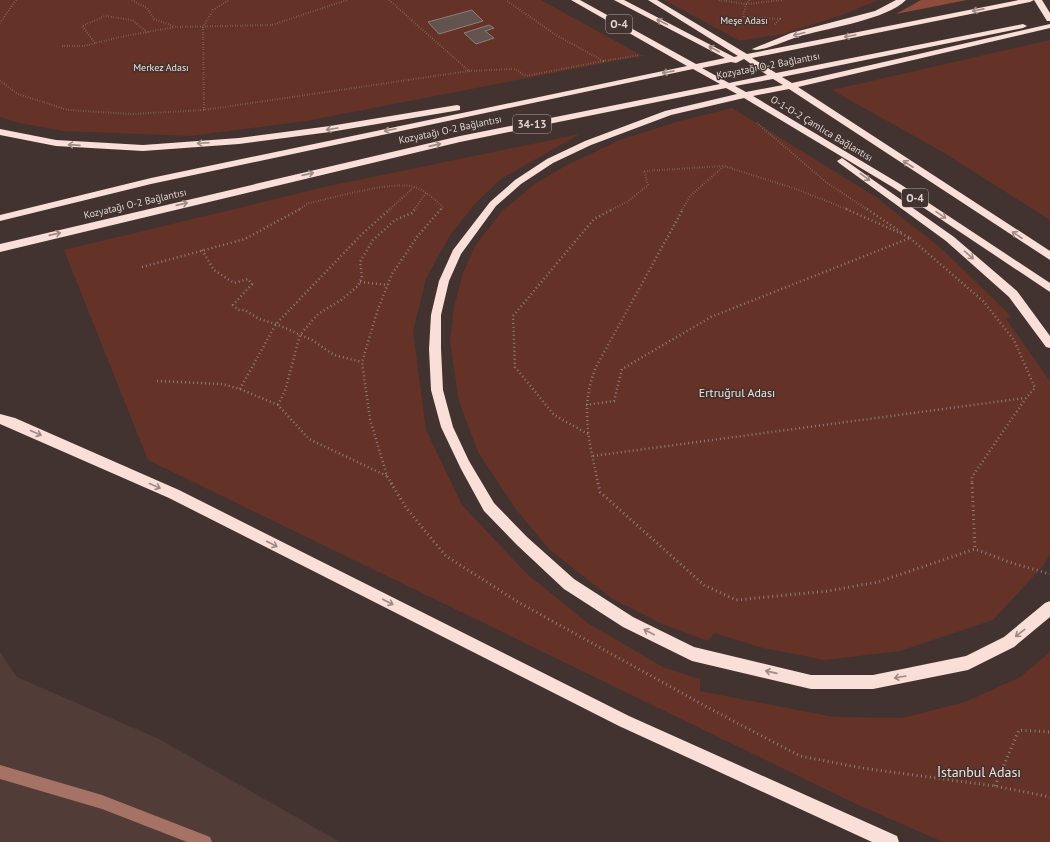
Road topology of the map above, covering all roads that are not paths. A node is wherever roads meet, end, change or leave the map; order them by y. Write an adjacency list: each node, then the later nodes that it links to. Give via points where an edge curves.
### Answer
1 (565, 0): 10 (highway)
2 (575, 0): 10 (highway, O-1-O-2 Çamlıca Bağlantısı / O-4)
3 (618, 0): 13 (highway, O-4, one-way to 3, via 697,39)
4 (652, 0): 13 (highway, via 712,35)
5 (902, 0): 11 (highway, one-way to 11, via 878,13 794,35)
6 (1030, 0): 11 (highway, Kozyatağı O-2 Bağlantısı / 34-13, one-way to 11)
7 (1038, 0): 8 (highway)
8 (1050, 20): 17 (highway, Kozyatağı O-2 Bağlantısı / 34-13, one-way to 8, via 460,139)
9 (1050, 26): 22 (highway, one-way to 9, via 1009,642 968,663 873,682 811,682 692,654 628,622 569,584 489,507 447,427 437,390 435,349 436,315 444,281 457,253 493,204 518,182 550,161 621,130 676,111 835,77)
10 (662, 49): 14 (highway, O-1-O-2 Çamlıca Bağlantısı / O-4)
11 (711, 64): 12 (highway, Kozyatağı O-2 Bağlantısı / 34-13, one-way to 12)
12 (633, 79): 15 (highway, one-way to 15, via 330,129 239,141 143,148 56,143); 16 (highway, Kozyatağı O-2 Bağlantısı / 34-13, one-way to 16, via 151,181)
13 (822, 108): 18 (highway, O-1-O-2 Çamlıca Bağlantısı / O-4, one-way to 13)
14 (777, 113): 19 (highway, O-1-O-2 Çamlıca Bağlantısı / O-4, one-way to 19, via 898,186); 20 (highway, one-way to 20, via 950,239 1013,294)
15 (0, 132)
16 (0, 218)
17 (0, 248)
18 (1050, 256)
19 (1050, 288)
20 (1050, 344)
21 (0, 419): 25 (highway, one-way to 25, via 174,494 624,721)
22 (1050, 608)
23 (0, 772): 24 (lane, via 102,802)
24 (205, 842)
25 (891, 842)

